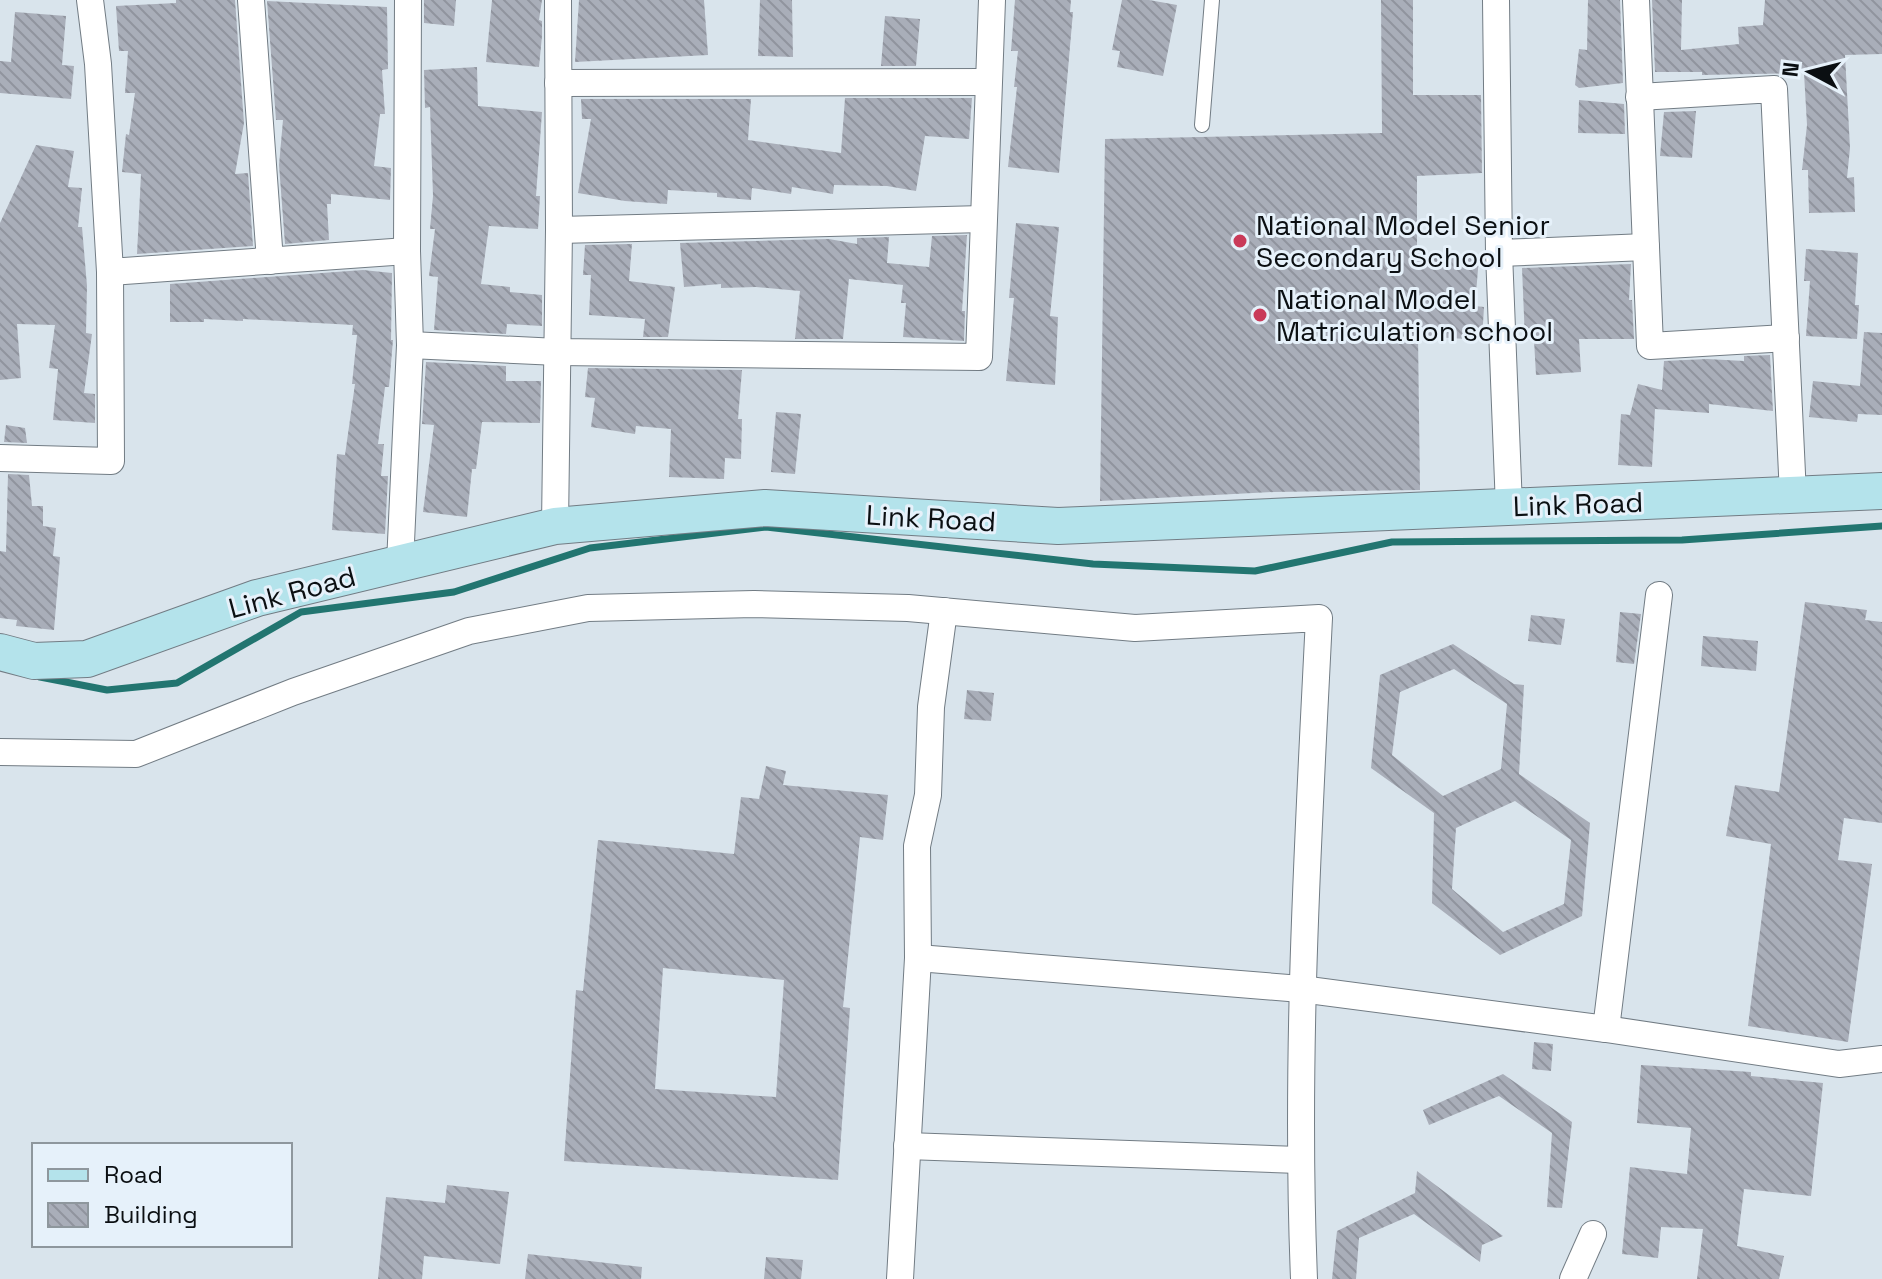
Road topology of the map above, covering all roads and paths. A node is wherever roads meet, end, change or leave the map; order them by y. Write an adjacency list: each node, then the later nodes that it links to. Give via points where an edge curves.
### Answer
1 (90, 0): 19 (street)
2 (251, 0): 18 (street)
3 (408, 0): 16 (street)
4 (558, 0): 10 (street)
5 (992, 0): 9 (street)
6 (1212, 0): 12 (lane)
7 (1496, 0): 17 (street)
8 (1636, 0): 11 (street)
9 (988, 82): 10 (street); 13 (street)
10 (558, 83): 14 (street)
11 (1639, 97): 15 (street); 20 (street, via 1774,89)
12 (1202, 125)
13 (983, 219): 14 (street); 22 (street, via 979,357)
14 (559, 230): 22 (street)
15 (1646, 247): 17 (street); 20 (street, via 1650,346)
16 (407, 251): 18 (street); 21 (street)
17 (1499, 253): 26 (street)
18 (270, 261): 19 (street)
19 (110, 272): 23 (street, via 111,461)
20 (1786, 338): 25 (street)
21 (410, 345): 22 (street); 28 (street)
22 (558, 352): 27 (street)
23 (0, 458)
24 (1882, 491): 25 (street, Link Road)
25 (1793, 495): 26 (street, Link Road)
26 (1509, 507): 27 (street, Link Road, via 1058,526 765,508)
27 (555, 526): 28 (street, Link Road)
28 (400, 564): 31 (street, Link Road, via 257,598 87,659 34,661)
29 (1659, 595): 35 (street)
30 (944, 611): 32 (street, via 754,604 588,608 469,631 136,754); 33 (street, via 931,707 928,795 917,846); 34 (street, via 1135,628 1319,618)
31 (0, 652)
32 (0, 752)
33 (918, 958): 34 (street); 37 (street)
34 (1301, 989): 35 (street); 38 (street)
35 (1606, 1029): 36 (street, via 1839,1064)
36 (1882, 1059)
37 (907, 1146): 38 (street); 40 (street)
38 (1299, 1160): 41 (street)
39 (1593, 1234): 42 (street)
40 (900, 1279)
41 (1304, 1279)
42 (1573, 1279)

